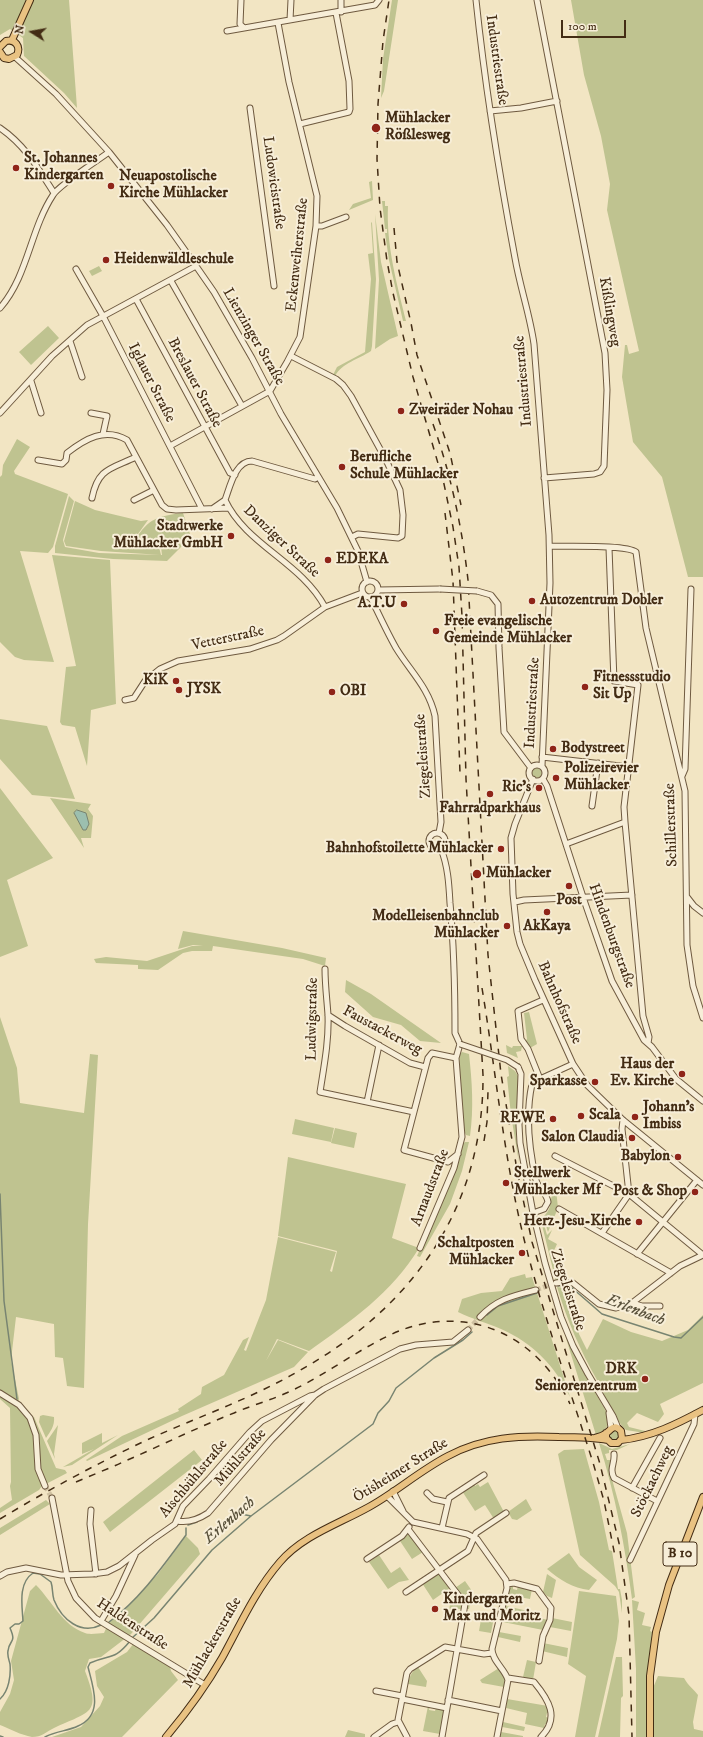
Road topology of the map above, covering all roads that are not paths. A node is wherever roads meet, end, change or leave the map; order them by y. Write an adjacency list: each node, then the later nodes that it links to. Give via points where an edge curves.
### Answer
1 (30, 0): 13 (main road)
2 (241, 0): 11 (street, via 240,24)
3 (290, 0): 9 (street)
4 (341, 0): 8 (street)
5 (379, 0): 8 (street, via 375,5)
6 (476, 0): 19 (street, Industriestraße)
7 (537, 0): 17 (street, Kißlingweg)
8 (339, 13): 9 (street); 20 (street, via 349,81 349,112)
9 (290, 20): 10 (street)
10 (278, 22): 11 (street); 20 (street, Eckenweiherstraße)
11 (244, 28): 12 (street)
12 (227, 31)
13 (12, 40): 14 (main road, via 6,41); 16 (main road, via 19,50)
14 (0, 48)
15 (0, 52): 16 (main road, via 7,59)
16 (15, 57): 22 (street, Lienzinger Straße, via 56,94)
17 (557, 101): 19 (street); 49 (street, Kißlingweg, via 605,353 605,450 604,466 600,472)
18 (250, 108): 29 (street, Ludowicistraße)
19 (490, 111): 49 (street, Industriestraße, via 517,269 531,322)
20 (300, 124): 25 (street, Eckenweiherstraße, via 317,196)
21 (0, 128): 23 (street, via 17,141 34,160)
22 (109, 152): 23 (street); 26 (street, Lienzinger Straße)
23 (54, 193): 31 (street, via 20,275)
24 (346, 218): 25 (street)
25 (316, 226): 34 (street, Eckenweiherstraße, via 302,327)
26 (196, 266): 28 (street); 37 (street, Lienzinger Straße, via 214,292)
27 (76, 269): 32 (street, Iglauer Straße)
28 (171, 281): 30 (street); 38 (street)
29 (274, 286)
30 (136, 299): 32 (street); 42 (street, Breslauer Straße)
31 (0, 308)
32 (103, 316): 33 (street, via 87,325); 44 (street, Iglauer Straße)
33 (70, 341): 35 (street); 36 (street, via 52,356)
34 (291, 356): 37 (street, Eckenweiherstraße); 57 (street, via 343,385 386,460 400,490 402,536 398,538 358,534)
35 (82, 378)
36 (31, 381): 39 (street); 40 (street)
37 (270, 391): 38 (street); 48 (street, Lienzinger Straße)
38 (242, 406): 42 (street)
39 (0, 413)
40 (41, 413)
41 (91, 413): 43 (street, via 107,416)
42 (204, 427): 44 (street); 47 (street, Breslauer Straße, via 230,473)
43 (103, 434): 45 (street, Danziger Straße, via 127,440); 46 (street, via 93,436 76,446 67,453 62,464)
44 (170, 446): 55 (street, Iglauer Straße)
45 (136, 457): 50 (street, Danziger Straße); 51 (street, via 102,473 95,483)
46 (38, 460)
47 (235, 475): 48 (street, via 240,465 252,461 316,479); 53 (street)
48 (318, 477): 57 (street, Lienzinger Straße)
49 (544, 478): 58 (street, Industriestraße)
50 (154, 490): 52 (street); 55 (street, Danziger Straße, via 167,509)
51 (92, 498)
52 (134, 500)
53 (225, 500): 54 (street); 56 (street, Danziger Straße)
54 (229, 508): 56 (street, Danziger Straße); 65 (street, Danziger Straße, via 265,546 297,571)
55 (202, 509): 56 (street, Danziger Straße)
56 (212, 509)
57 (352, 537): 60 (street, Lienzinger Straße)
58 (550, 546): 59 (street, Schillerstraße); 67 (street, Industriestraße)
59 (609, 548): 70 (street, via 614,681 638,685); 72 (street, Schillerstraße, via 634,551 636,554 646,628)
60 (367, 582): 62 (street, via 375,583); 63 (street, via 363,585)
61 (691, 589): 72 (street, via 688,720 685,769)
62 (378, 590): 64 (street); 71 (street, bridge, via 440,589 478,591 491,595 498,604 498,648 504,732)
63 (362, 593): 64 (street); 65 (street, Vetterstraße)
64 (371, 598): 77 (street, Ziegeleistraße, via 397,649 424,687 432,705 435,716 441,822)
65 (325, 607): 66 (street, Vetterstraße, via 277,640 250,649 178,661 160,669 145,681 134,698)
66 (125, 700)
67 (542, 757): 68 (street); 69 (street, Industriestraße)
68 (598, 763): 70 (street); 75 (street)
69 (542, 766): 71 (street, via 534,765); 74 (street, via 546,772)
70 (629, 767): 76 (street, via 624,807)
71 (530, 768): 73 (street, via 529,775)
72 (682, 776): 81 (street, Schillerstraße, via 686,803)
73 (532, 779): 74 (street); 83 (street, Bahnhofstraße, via 512,831)
74 (543, 779): 78 (street, Hindenburgstraße)
75 (592, 806)
76 (625, 822): 78 (street); 80 (street)
77 (439, 833): 79 (street, Ziegeleistraße, via 445,840 445,845); 79 (street, Ziegeleistraße, via 431,836 429,841 433,848)
78 (566, 844): 82 (street, Hindenburgstraße)
79 (441, 849): 90 (street, Ziegeleistraße, via 449,889 455,1032)
80 (632, 895): 82 (street); 89 (street, via 643,1016 649,1037)
81 (686, 895): 84 (street); 88 (street, Schillerstraße, via 690,967)
82 (583, 897): 83 (street); 89 (street, Hindenburgstraße, via 612,981 632,1020)
83 (515, 902): 86 (street, Bahnhofstraße, via 520,944)
84 (703, 913)
85 (325, 969): 87 (street, Ludwigstraße)
86 (543, 1000): 93 (street, Bahnhofstraße); 95 (street, via 518,1011 521,1039 528,1049)
87 (328, 1015): 91 (street, Faustackerweg); 97 (street, Ludwigstraße, via 327,1049 320,1092)
88 (703, 1018)
89 (648, 1043): 96 (street, Hindenburgstraße, via 676,1079)
90 (460, 1044): 92 (street); 106 (street, Ziegeleistraße, bridge, via 507,1060 520,1070 519,1134)
91 (379, 1045): 94 (street, Faustackerweg, via 410,1063); 97 (street)
92 (456, 1058): 94 (street, via 432,1053); 100 (street, Arnaudstraße, via 462,1137)
93 (573, 1064): 95 (street); 99 (street, Bahnhofstraße, via 587,1085)
94 (425, 1067): 98 (street)
95 (540, 1079): 106 (street, via 533,1083 532,1087 528,1134 537,1182 548,1202 544,1209)
96 (703, 1101)
97 (367, 1102): 98 (street, Ludwigstraße)
98 (414, 1112): 100 (street, via 404,1150 448,1162)
99 (623, 1120): 102 (street, Bahnhofstraße); 104 (street)
100 (459, 1153): 109 (street, Arnaudstraße)
101 (555, 1156): 104 (street)
102 (697, 1180): 103 (street, Bahnhofstraße); 107 (street)
103 (703, 1185)
104 (629, 1194): 107 (street); 108 (street)
105 (559, 1209): 108 (street)
106 (533, 1213): 123 (street, Ziegeleistraße, via 545,1263 564,1323 580,1360 613,1416)
107 (663, 1221): 110 (street); 111 (street)
108 (602, 1233): 110 (street)
109 (420, 1248)
110 (637, 1254): 112 (street)
111 (703, 1255): 112 (street)
112 (671, 1273): 115 (street)
113 (556, 1283): 115 (street, via 573,1283 593,1301 605,1307 616,1308)
114 (536, 1290): 117 (street, via 501,1300)
115 (632, 1303): 116 (street)
116 (660, 1306)
117 (480, 1318)
118 (468, 1330): 120 (street, via 453,1342 416,1344 400,1350)
119 (0, 1393): 131 (street, via 19,1405 30,1418 36,1435 38,1469)
120 (315, 1395): 143 (street, Aischbühlstraße, via 268,1418 250,1432 183,1506); 143 (street, Mühlstraße, via 271,1440 208,1513 197,1519)
121 (703, 1410): 122 (main road)
122 (695, 1414): 125 (main road, via 644,1437); 138 (street, Stöckachweg, via 694,1424)
123 (614, 1428): 124 (main road); 125 (main road)
124 (606, 1433): 126 (main road); 128 (main road)
125 (622, 1437): 128 (main road, via 616,1444)
126 (594, 1438): 128 (main road, Ötisheimer Straße); 133 (main road, Ötisheimer Straße, via 521,1436 490,1440 447,1456)
127 (660, 1438): 132 (street)
128 (608, 1440)
129 (614, 1454): 132 (street, via 611,1472 614,1478)
130 (484, 1475): 139 (street, via 452,1495)
131 (45, 1486)
132 (632, 1488): 138 (street)
133 (393, 1491): 135 (main road, Ötisheimer Straße); 141 (street)
134 (427, 1492): 139 (street, via 433,1499)
135 (387, 1496): 141 (street); 151 (main road, Ötisheimer Straße, via 315,1535)
136 (703, 1497): 176 (main road, B 10, via 661,1609 650,1676)
137 (52, 1498): 153 (street, Haldenstraße)
138 (657, 1501): 150 (street, Stöckachweg)
139 (447, 1502): 146 (street)
140 (91, 1510): 154 (street, via 90,1524)
141 (403, 1512): 144 (street)
142 (506, 1513): 147 (street)
143 (177, 1521): 148 (street, Aischbühlstraße)
144 (411, 1521): 145 (street); 146 (street)
145 (408, 1528): 149 (street, via 402,1536); 152 (street)
146 (442, 1528): 147 (street)
147 (474, 1536): 152 (street, via 468,1551); 156 (street)
148 (135, 1554): 154 (street, via 113,1569); 158 (street, Aischbühlstraße, via 116,1596)
149 (367, 1559)
150 (630, 1560)
151 (281, 1561): 163 (main road, Mühlackerstraße, via 253,1599)
152 (440, 1570): 157 (street); 159 (street, via 465,1604)
153 (66, 1574): 154 (street); 155 (street, via 26,1568); 158 (street, Haldenstraße, via 76,1598 90,1614)
154 (96, 1574)
155 (0, 1576)
156 (507, 1584): 160 (street); 161 (street, via 537,1588 551,1608)
157 (406, 1592)
158 (101, 1621): 163 (street, Haldenstraße)
159 (457, 1649): 160 (street); 165 (street, via 441,1648 410,1669); 166 (street)
160 (492, 1653): 162 (street)
161 (539, 1661)
162 (508, 1678): 168 (street); 175 (street, via 534,1682 551,1708 549,1729)
163 (205, 1685): 170 (main road, Mühlackerstraße)
164 (376, 1691): 165 (street)
165 (402, 1698): 167 (street); 169 (street)
166 (448, 1700): 167 (street); 168 (street)
167 (447, 1708): 173 (street)
168 (502, 1711): 174 (street)
169 (398, 1722): 171 (street); 172 (street)
170 (166, 1737)
171 (374, 1737)
172 (407, 1737)
173 (442, 1737)
174 (497, 1737)
175 (541, 1737)
176 (650, 1737)

